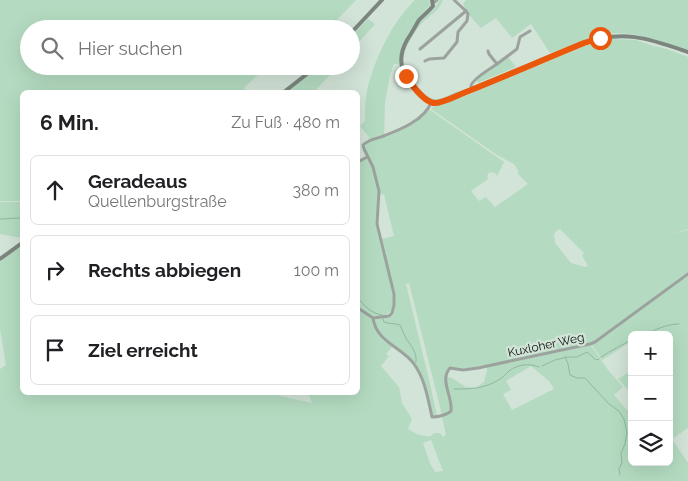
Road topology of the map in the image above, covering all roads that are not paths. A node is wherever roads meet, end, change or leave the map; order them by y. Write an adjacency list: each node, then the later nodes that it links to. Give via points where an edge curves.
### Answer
1 (382, 0): 5 (street)
2 (454, 0): 4 (street)
3 (434, 1): 15 (street, via 411,33 401,57 409,80)
4 (466, 11): 7 (street); 10 (street, via 467,21 458,32 457,42 444,58)
5 (360, 23)
6 (530, 31): 11 (street, via 520,37 516,49)
7 (420, 49)
8 (488, 51): 11 (street)
9 (688, 52): 14 (street, via 643,39 609,36 584,43)
10 (425, 61)
11 (496, 64): 14 (street, via 476,78 471,84)
12 (306, 75): 13 (street)
13 (287, 90)
14 (472, 90): 15 (street, via 443,101)
15 (430, 101): 16 (street, via 429,108 418,120 367,141 363,147)
16 (368, 157): 17 (street); 22 (street, via 379,190 377,224 394,301 389,316)
17 (360, 161)
18 (20, 244): 19 (street)
19 (0, 259)
20 (688, 274): 22 (street, Kuxloher Weg, via 590,344 478,368 450,368 446,377 451,410 432,417 422,377 412,362 383,338)
21 (360, 309): 22 (street)
22 (373, 318)

